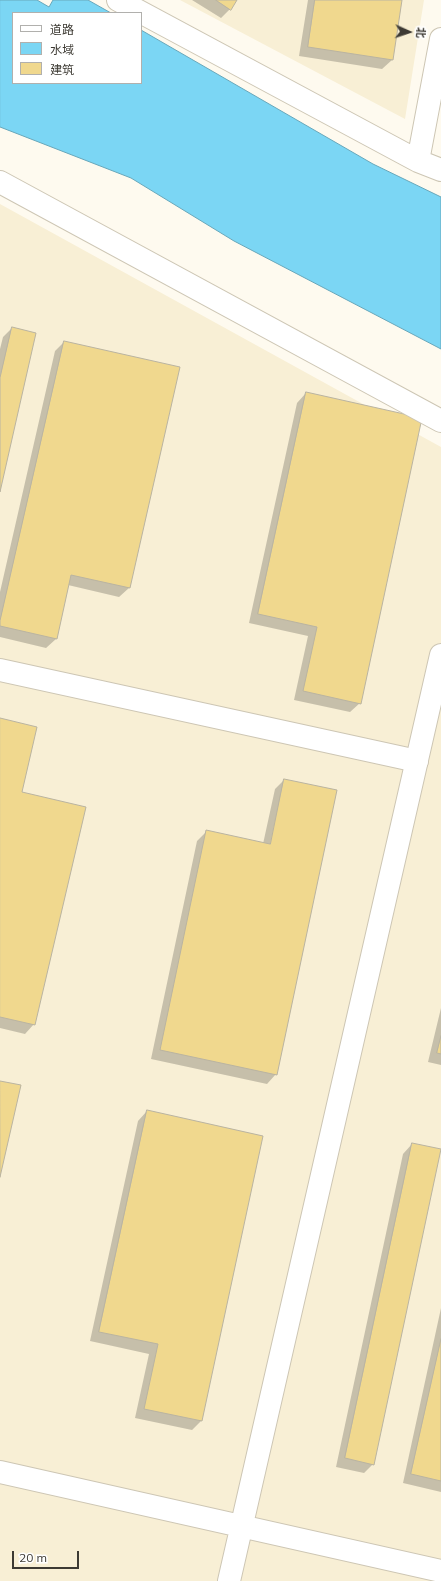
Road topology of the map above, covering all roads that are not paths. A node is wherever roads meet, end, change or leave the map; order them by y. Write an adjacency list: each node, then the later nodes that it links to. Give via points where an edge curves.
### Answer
1 (118, 0): 2 (street)
2 (140, 12)
3 (142, 13): 5 (street)
4 (441, 39): 5 (street)
5 (418, 161): 6 (street)
6 (441, 170)
7 (0, 182): 8 (street)
8 (441, 421)
9 (441, 655): 11 (street)
10 (0, 670): 11 (street)
11 (417, 761): 13 (street)
12 (0, 1472): 13 (street)
13 (242, 1526): 14 (street); 15 (street)
14 (441, 1571)
15 (229, 1581)

